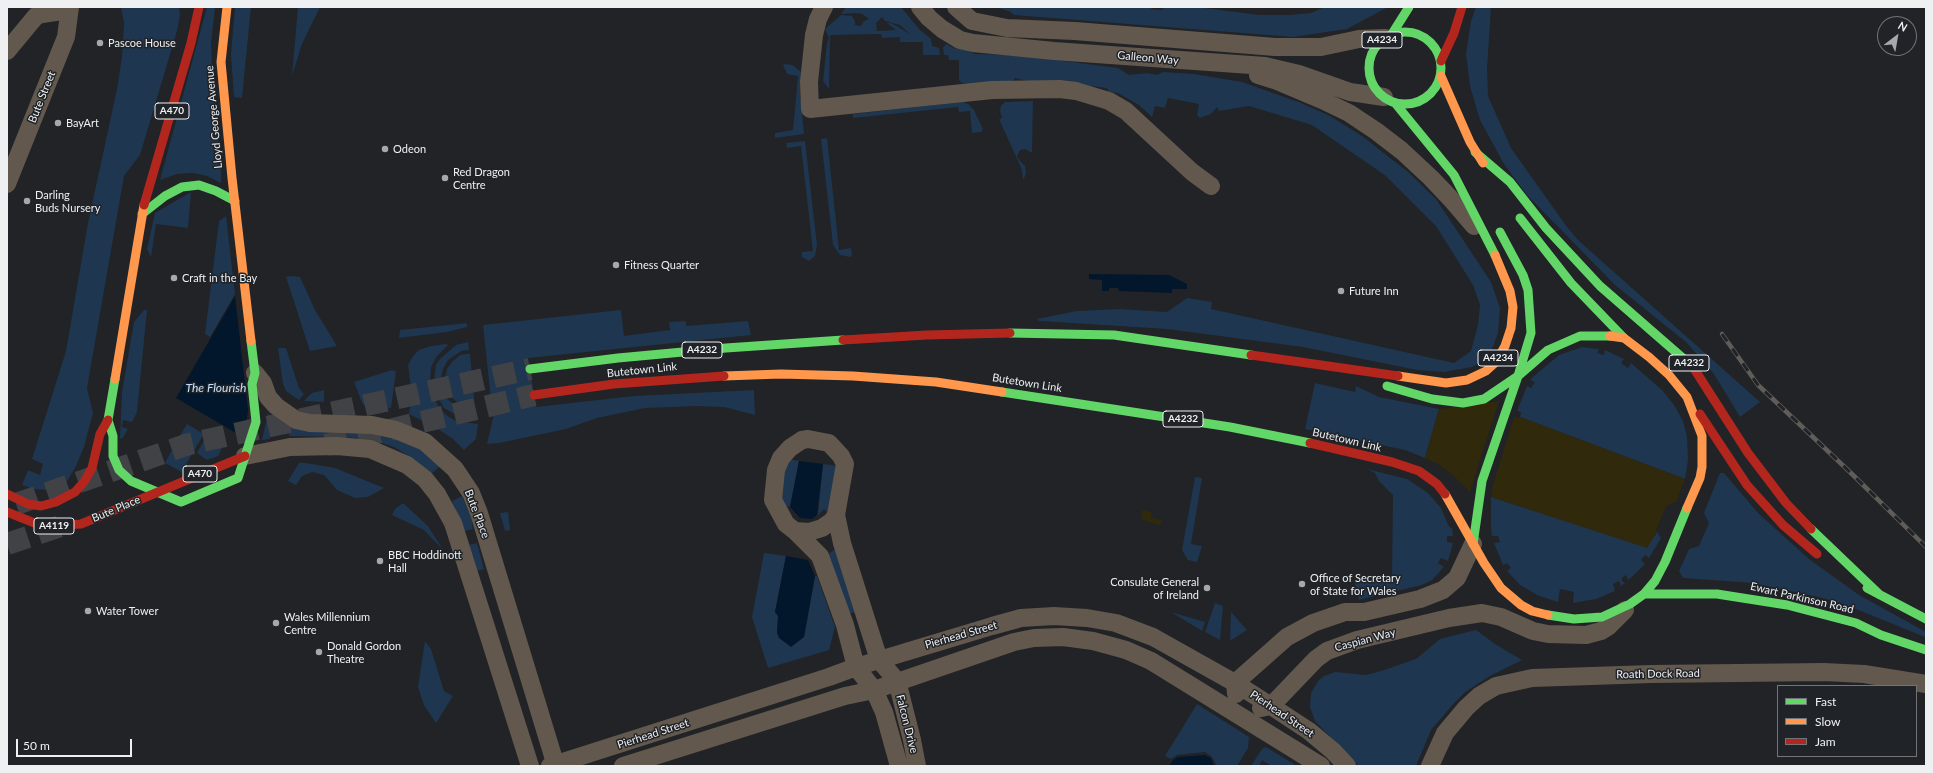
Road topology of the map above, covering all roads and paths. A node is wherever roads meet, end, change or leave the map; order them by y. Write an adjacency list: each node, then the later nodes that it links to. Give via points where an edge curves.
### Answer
1 (199, 7): 23 (main road, A470)
2 (228, 7): 21 (main road, Lloyd George Avenue, via 221,62)
3 (824, 7): 19 (street, via 814,35 809,82 810,109 992,90 1076,91 1109,101 1126,111 1192,172)
4 (920, 7): 12 (street, Galleon Way, via 942,29 960,40 973,43)
5 (956, 7): 9 (street, Galleon Way, via 972,21 988,25 1239,44 1306,48)
6 (1409, 7): 9 (main road, A4234)
7 (1462, 7): 11 (main road, A4234, via 1454,34)
8 (70, 8): 10 (street, via 36,16); 18 (street, Bute Street, via 66,37)
9 (1388, 36): 11 (main road, A4234, via 1407,32 1423,36 1432,42); 14 (main road, A4234, via 1374,51 1369,67 1370,79 1376,89)
10 (7, 51)
11 (1441, 61): 13 (main road, A4234)
12 (1218, 64): 14 (street, Galleon Way, via 1279,69 1350,92); 25 (street, via 1277,81 1301,91 1349,113 1376,131 1402,151 1450,198)
13 (1441, 76): 14 (main road, A4234, via 1437,87 1419,102 1407,104); 15 (main road, A4234)
14 (1389, 100): 16 (main road, A4234)
15 (1475, 152): 17 (main road, A4234); 43 (main road, A4232, via 1510,182 1546,228 1600,286 1690,364 1748,453 1786,503)
16 (1454, 175): 20 (main road, A4234); 25 (main road, A4234)
17 (1496, 182)
18 (7, 184)
19 (1211, 186)
20 (1474, 194)
21 (235, 201): 23 (main road, via 199,185 182,187 165,196); 29 (main road)
22 (1516, 213): 26 (main road, via 1571,283)
23 (142, 214): 33 (main road, A470)
24 (1495, 223): 30 (main road, A4234, via 1523,275 1528,290 1531,333)
25 (1494, 252): 27 (main road, A4234, via 1510,292 1513,307 1511,328 1505,346 1496,362 1486,372 1467,380 1446,383)
26 (1624, 338): 30 (main road, via 1591,335 1571,339 1548,350); 32 (main road, via 1669,375)
27 (1309, 363): 28 (main road, Butetown Link / A4232, via 1114,336 994,333 726,348 618,358); 30 (main road, A4232, via 1432,399 1456,403 1484,399)
28 (530, 370)
29 (255, 373): 34 (main road, via 252,384 256,422); 55 (street, Bute Place, via 263,383 268,397 296,420 310,423 372,425 406,433 425,442 455,468 471,493 479,513)
30 (1518, 376): 40 (main road, via 1482,482)
31 (534, 395): 40 (main road, Butetown Link / A4232, via 694,377 781,374 853,376 936,382 1177,418 1312,444 1392,462 1419,471 1437,484 1450,500)
32 (1688, 397): 41 (main road, via 1747,485 1783,525); 44 (main road, via 1702,436 1701,473 1665,562 1655,581)
33 (108, 420): 35 (main road, A470, via 113,436 113,456 119,470 131,481); 36 (main road, A4119, via 100,434 92,468 75,492 56,502 41,506 28,504)
34 (245, 456): 35 (main road, A470); 35 (main road, via 238,478 181,502); 56 (street, via 290,447 337,446 370,449 407,465 425,479 454,523)
35 (155, 492): 37 (main road, Bute Place / A4119, via 81,524 42,526)
36 (7, 494)
37 (7, 512)
38 (836, 515): 39 (street, via 822,528 809,532); 39 (street, via 845,464 829,442 802,440 781,458 776,470 773,500 786,524); 47 (street, via 842,543)
39 (795, 531): 48 (street, via 820,556)
40 (1473, 544): 44 (main road, Butetown Link, via 1498,585 1532,611 1559,618 1588,619 1602,617); 50 (street, via 1457,578 1443,590 1420,599 1364,612 1345,612 1314,623 1287,637)
41 (1823, 559)
42 (1853, 581): 43 (main road, A4232)
43 (1880, 595): 45 (main road, A4232)
44 (1637, 599): 46 (main road, Ewart Parkinson Road, via 1717,594 1787,605 1856,623 1881,635); 53 (street, Caspian Way, via 1609,626 1586,635 1533,631 1501,617 1482,613 1449,618 1357,640 1327,651 1316,659)
45 (1926, 619)
46 (1926, 650)
47 (879, 660): 48 (street, Pierhead Street); 49 (street); 50 (street, Pierhead Street, via 1021,618 1068,617 1116,623 1140,631)
48 (856, 667): 52 (street, Falcon Drive); 55 (street, Pierhead Street)
49 (897, 681): 52 (street, Pierhead Street); 54 (street, Pierhead Street, via 1014,642 1063,637 1093,641 1126,650 1151,661); 59 (street, Falcon Drive)
50 (1235, 683): 53 (street, Pierhead Street); 54 (street)
51 (1926, 684): 62 (street, Roath Dock Road, via 1864,674 1824,672 1532,678 1496,686 1466,708 1445,733)
52 (874, 690): 57 (street, Pierhead Street, via 845,696); 58 (street, Falcon Drive, via 890,729)
53 (1271, 706): 54 (street); 61 (street, Pierhead Street, via 1308,731)
54 (1236, 713): 60 (street, Pierhead Street)
55 (554, 765)
56 (530, 766)
57 (623, 766)
58 (899, 766)
59 (917, 766)
60 (1321, 766)
61 (1347, 766)
62 (1430, 766)

